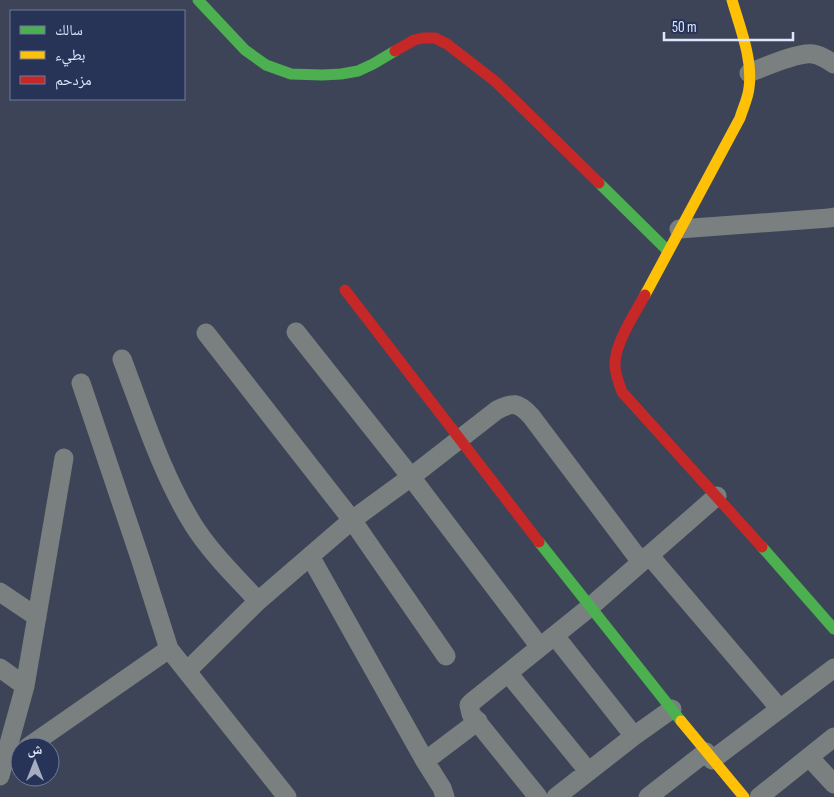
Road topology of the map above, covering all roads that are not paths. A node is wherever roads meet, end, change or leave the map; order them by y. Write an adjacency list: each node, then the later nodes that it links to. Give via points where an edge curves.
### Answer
1 (198, 0): 7 (street, via 244,50 266,65 291,74 341,74 373,64 421,37 440,40 496,82)
2 (732, 0): 4 (street)
3 (834, 64): 4 (street, via 813,54 800,54)
4 (749, 72): 6 (street, via 749,87 740,118)
5 (832, 218): 6 (street)
6 (679, 229): 7 (street)
7 (668, 251): 16 (street, via 624,335 614,367 622,392)
8 (345, 290): 13 (street)
9 (296, 332): 15 (street)
10 (206, 334): 17 (street)
11 (122, 359): 21 (street, via 176,495 206,542)
12 (81, 383): 26 (street)
13 (460, 439): 15 (street); 19 (street, via 497,410 511,404 520,406); 22 (street)
14 (64, 458): 23 (street)
15 (411, 477): 17 (street); 25 (street)
16 (717, 496): 19 (street); 24 (street)
17 (352, 520): 18 (street); 27 (street)
18 (310, 556): 21 (street); 41 (street)
19 (645, 559): 22 (street); 34 (street)
20 (0, 592): 23 (street)
21 (258, 601): 30 (street)
22 (590, 607): 25 (street); 33 (street)
23 (37, 617): 32 (street)
24 (834, 629)
25 (548, 642): 31 (street); 36 (street)
26 (169, 649): 30 (street); 37 (street)
27 (446, 656)
28 (0, 668): 32 (street)
29 (834, 668): 34 (street)
30 (187, 671): 45 (street)
31 (508, 673): 35 (street, via 469,705 471,714); 43 (street)
32 (25, 686): 42 (street)
33 (672, 709): 36 (street); 39 (street)
34 (780, 709): 39 (street)
35 (478, 721): 41 (street); 47 (street)
36 (634, 736): 43 (street)
37 (42, 737)
38 (834, 737): 40 (street)
39 (709, 756): 49 (street); 50 (street)
40 (809, 757): 44 (street); 51 (street)
41 (425, 761): 46 (street)
42 (2, 770)
43 (588, 771): 48 (street)
44 (834, 784)
45 (287, 797)
46 (445, 797)
47 (538, 797)
48 (556, 797)
49 (648, 797)
50 (744, 797)
51 (759, 797)

